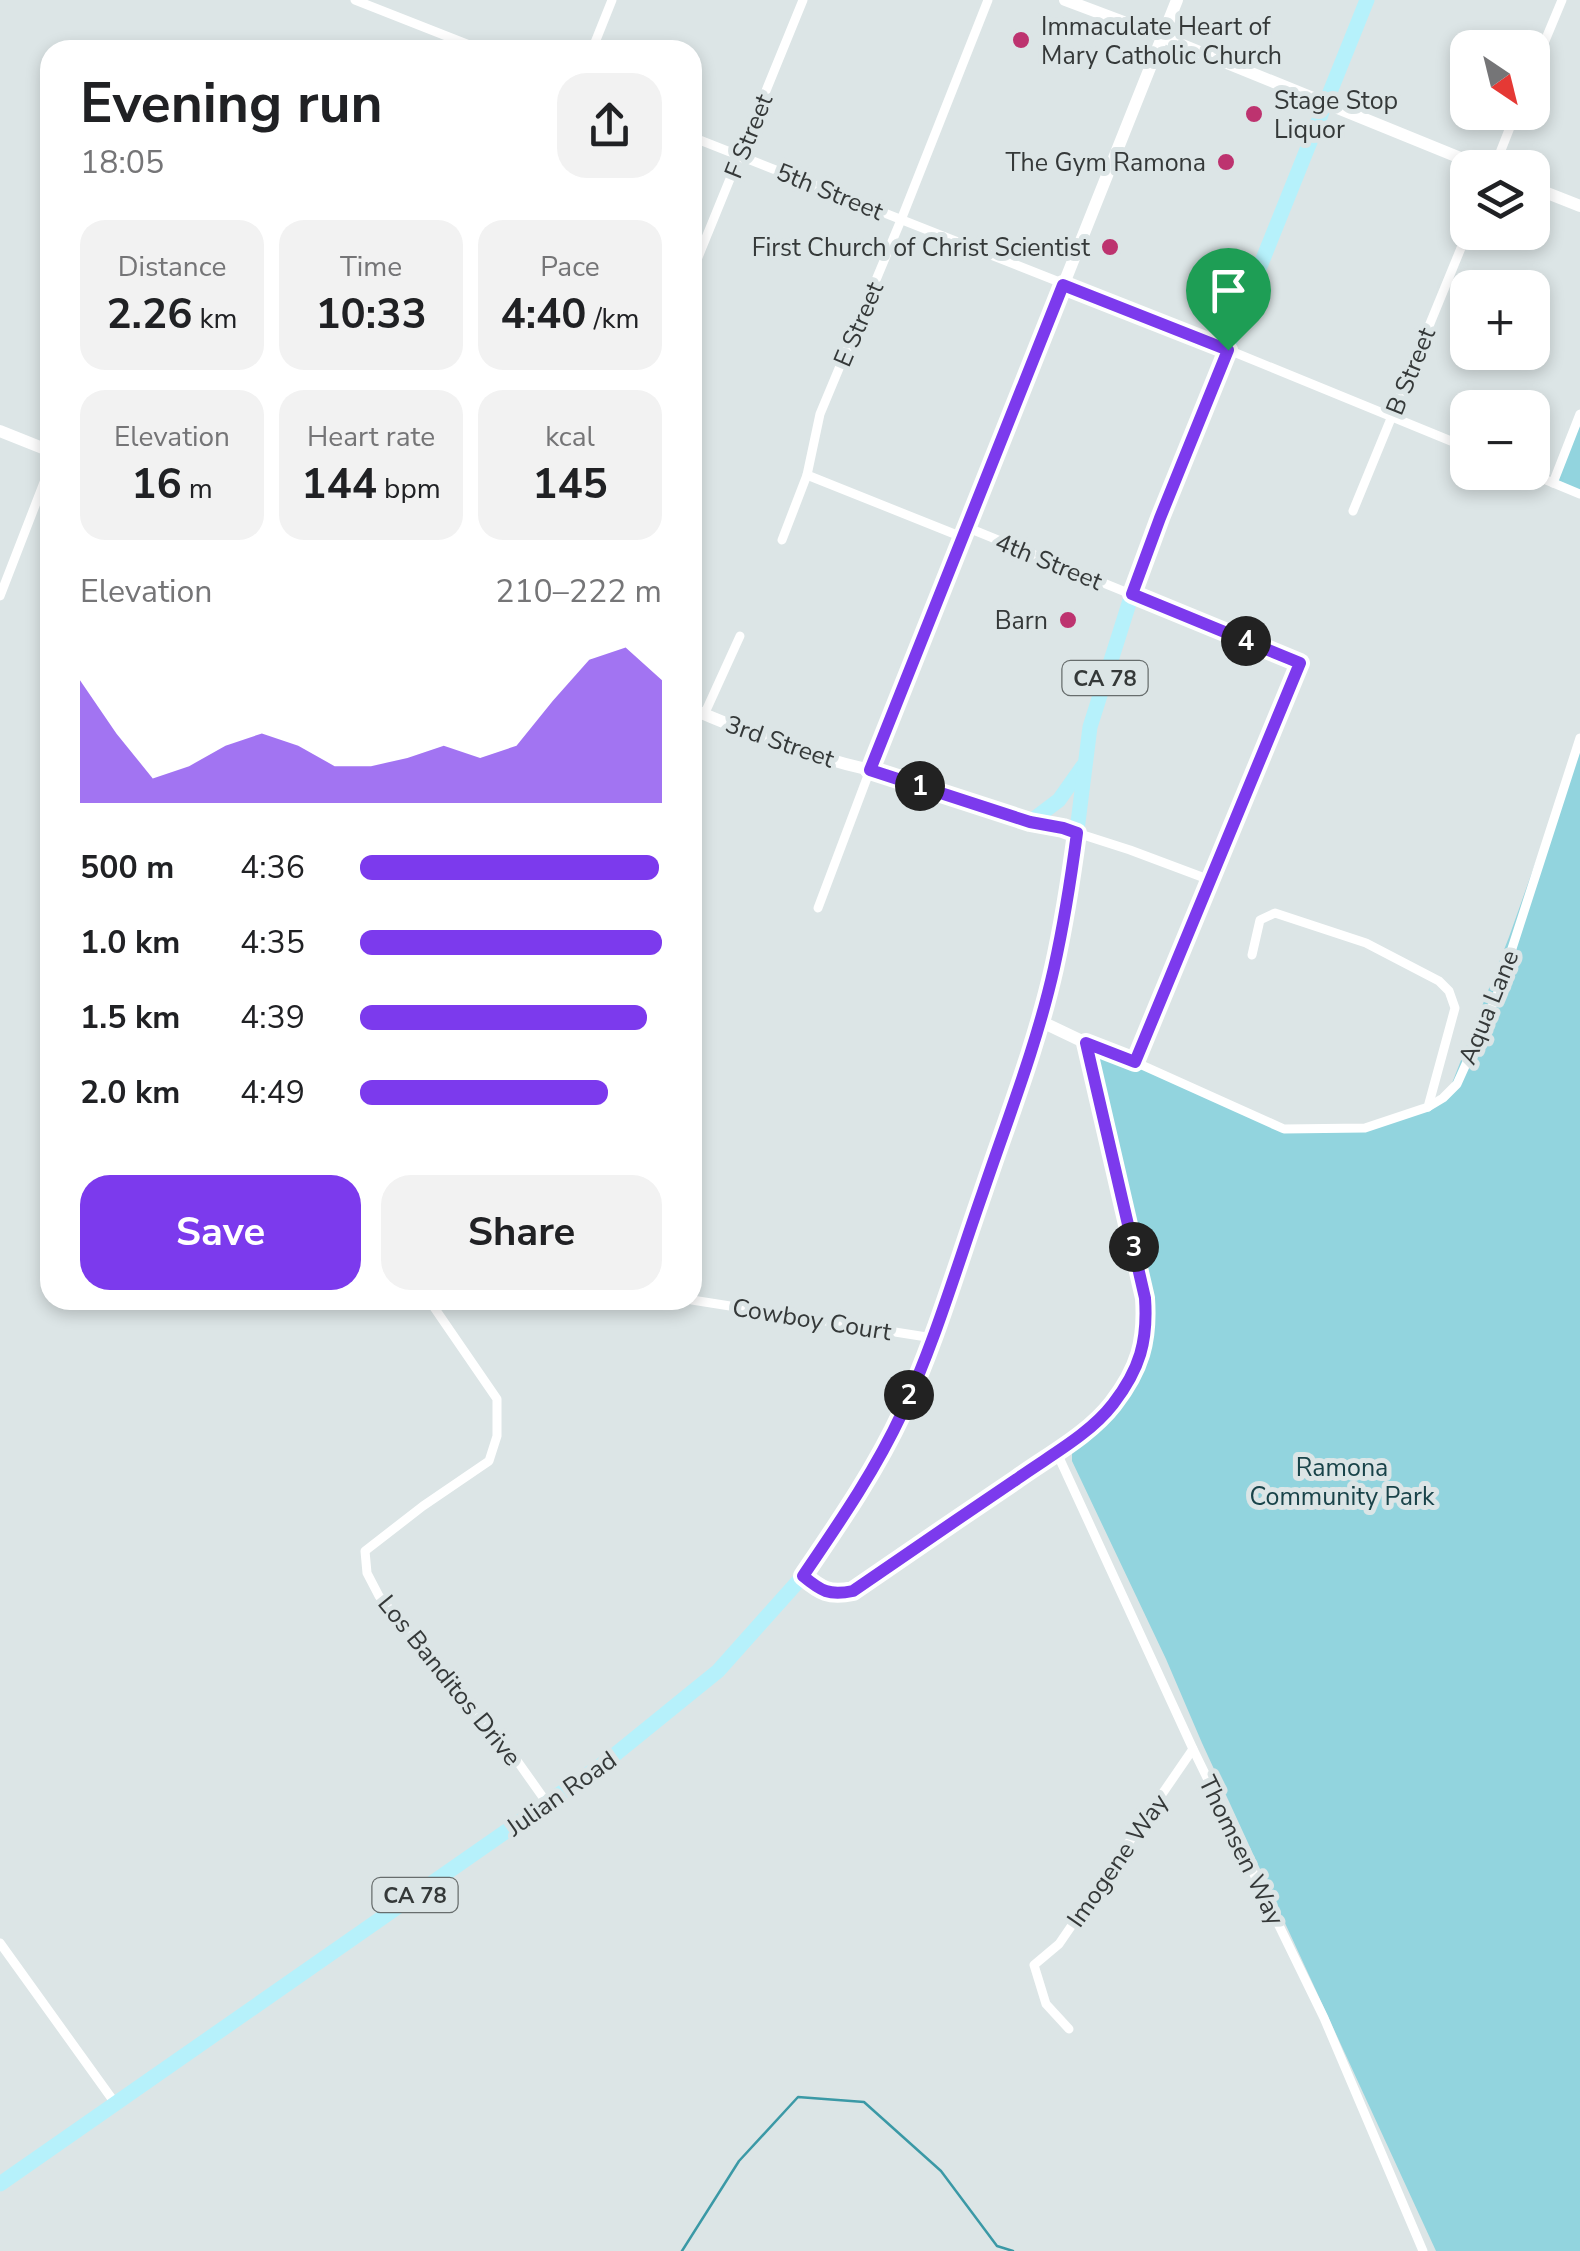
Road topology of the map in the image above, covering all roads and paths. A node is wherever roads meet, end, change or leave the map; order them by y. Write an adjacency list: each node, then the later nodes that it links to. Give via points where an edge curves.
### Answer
1 (355, 0): 11 (street)
2 (612, 0): 12 (street)
3 (803, 0): 16 (street, F Street)
4 (988, 0): 19 (street, E Street)
5 (1065, 0): 10 (street)
6 (1177, 0): 10 (street)
7 (1367, 0): 13 (main road, CA 78)
8 (1562, 0): 9 (street)
9 (1550, 30)
10 (1164, 38): 13 (street); 22 (street)
11 (457, 40)
12 (596, 40)
13 (1326, 104): 15 (street); 23 (main road, CA 78)
14 (702, 141): 16 (street, 5th Street)
15 (1450, 154)
16 (740, 156): 19 (street, 5th Street); 20 (street, F Street)
17 (1550, 194): 18 (street)
18 (1580, 206)
19 (901, 220): 22 (street, 5th Street); 29 (street, E Street, via 820,414)
20 (702, 248)
21 (1460, 250): 25 (street, B Street)
22 (1063, 285): 23 (street, 5th Street); 35 (street)
23 (1228, 350): 25 (street, 5th Street); 37 (main road, CA 78)
24 (1580, 414): 31 (street)
25 (1390, 418): 27 (street, 5th Street); 34 (street, B Street)
26 (0, 430): 28 (street)
27 (1450, 441)
28 (40, 447)
29 (808, 474): 35 (street, 4th Street); 36 (street, E Street)
30 (1550, 482): 31 (street)
31 (1553, 483): 33 (street)
32 (40, 493): 38 (street)
33 (1580, 494)
34 (1353, 511)
35 (964, 532): 37 (street, 4th Street); 44 (street)
36 (782, 540)
37 (1132, 594): 43 (main road, CA 78, via 1090,727); 47 (street, 4th Street, via 1300,663)
38 (0, 596)
39 (740, 636): 40 (street)
40 (702, 705)
41 (702, 714): 44 (street, 3rd Street)
42 (1580, 738): 53 (street, Aqua Lane, via 1497,995 1456,1084)
43 (1086, 763): 45 (main road, via 1059,800); 46 (main road, CA 78)
44 (870, 770): 45 (street, 3rd Street); 48 (street)
45 (1030, 822): 46 (street, 3rd Street)
46 (1077, 833): 47 (street, 3rd Street); 50 (main road, CA 78)
47 (1210, 880): 52 (street)
48 (818, 908)
49 (1252, 956): 53 (street, via 1260,920 1275,913 1366,943 1439,981 1455,1008)
50 (1040, 1022): 51 (street); 56 (main road, Julian Road / CA 78)
51 (1086, 1043): 52 (street, Aqua Lane); 57 (street, via 1145,1298 1146,1340 1112,1405)
52 (1135, 1062): 53 (street, Aqua Lane, via 1284,1129 1365,1128)
53 (1428, 1107)
54 (702, 1302): 56 (street, Cowboy Court)
55 (436, 1310): 60 (street, Los Banditos Drive, via 497,1399 498,1436 489,1461 365,1551 368,1573 379,1596)
56 (933, 1338): 58 (main road, Julian Road / CA 78, via 866,1480)
57 (1056, 1451): 58 (street, via 853,1591 822,1591); 59 (street, Thomsen Way)
58 (803, 1576): 60 (main road, Julian Road / CA 78, via 718,1670)
59 (1193, 1750): 62 (street, Imogene Way, via 1059,1944 1034,1965 1046,2004); 65 (street, Thomsen Way, via 1324,2018)
60 (547, 1803): 63 (main road, Julian Road / CA 78)
61 (0, 1942): 63 (street)
62 (1069, 2029)
63 (114, 2103): 64 (main road, Julian Road / CA 78)
64 (0, 2184)
65 (1423, 2251)

